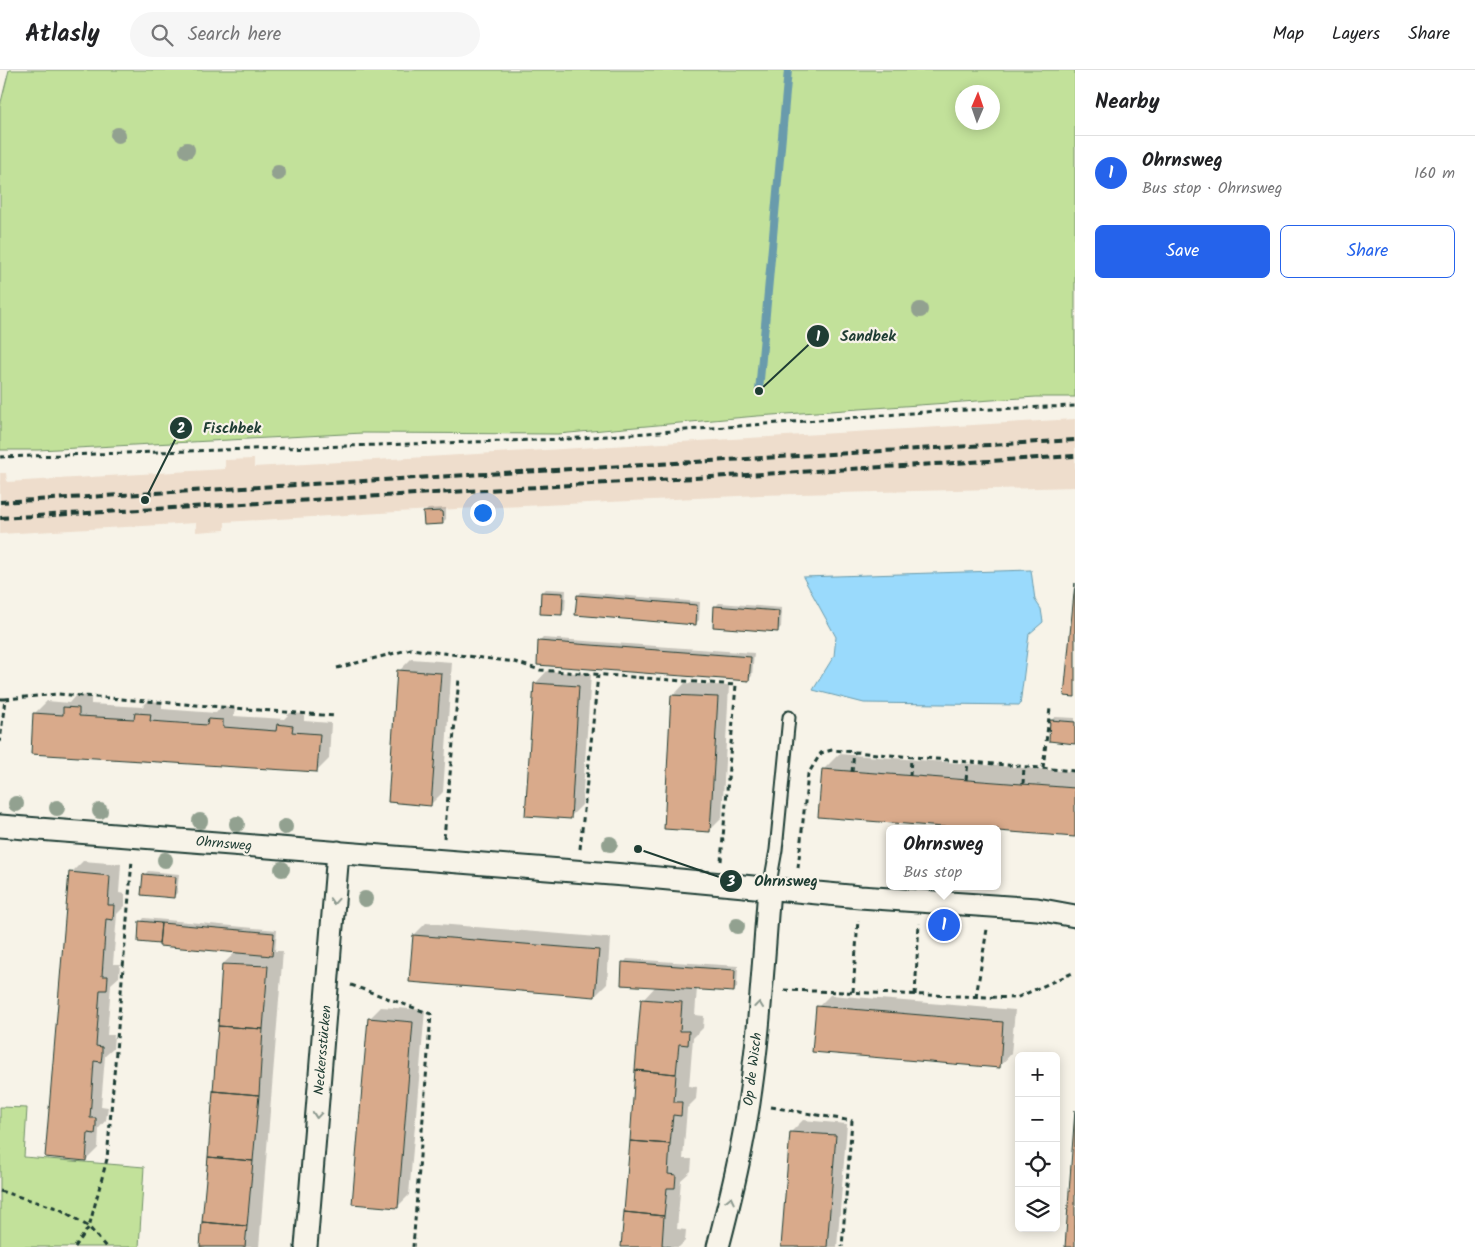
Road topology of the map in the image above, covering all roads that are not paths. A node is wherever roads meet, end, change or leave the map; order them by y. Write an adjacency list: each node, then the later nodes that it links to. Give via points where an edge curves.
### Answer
1 (789, 717): 4 (lane)
2 (0, 826): 3 (street, Ohrnsweg)
3 (338, 852): 4 (street, Ohrnsweg); 6 (street, Neckersstücken, one-way to 6)
4 (769, 889): 5 (street, Ohrnsweg, via 1037,909); 7 (street, Op de Wisch, one-way to 4, via 741,1154 761,989)
5 (1075, 916)
6 (306, 1247)
7 (718, 1247)

